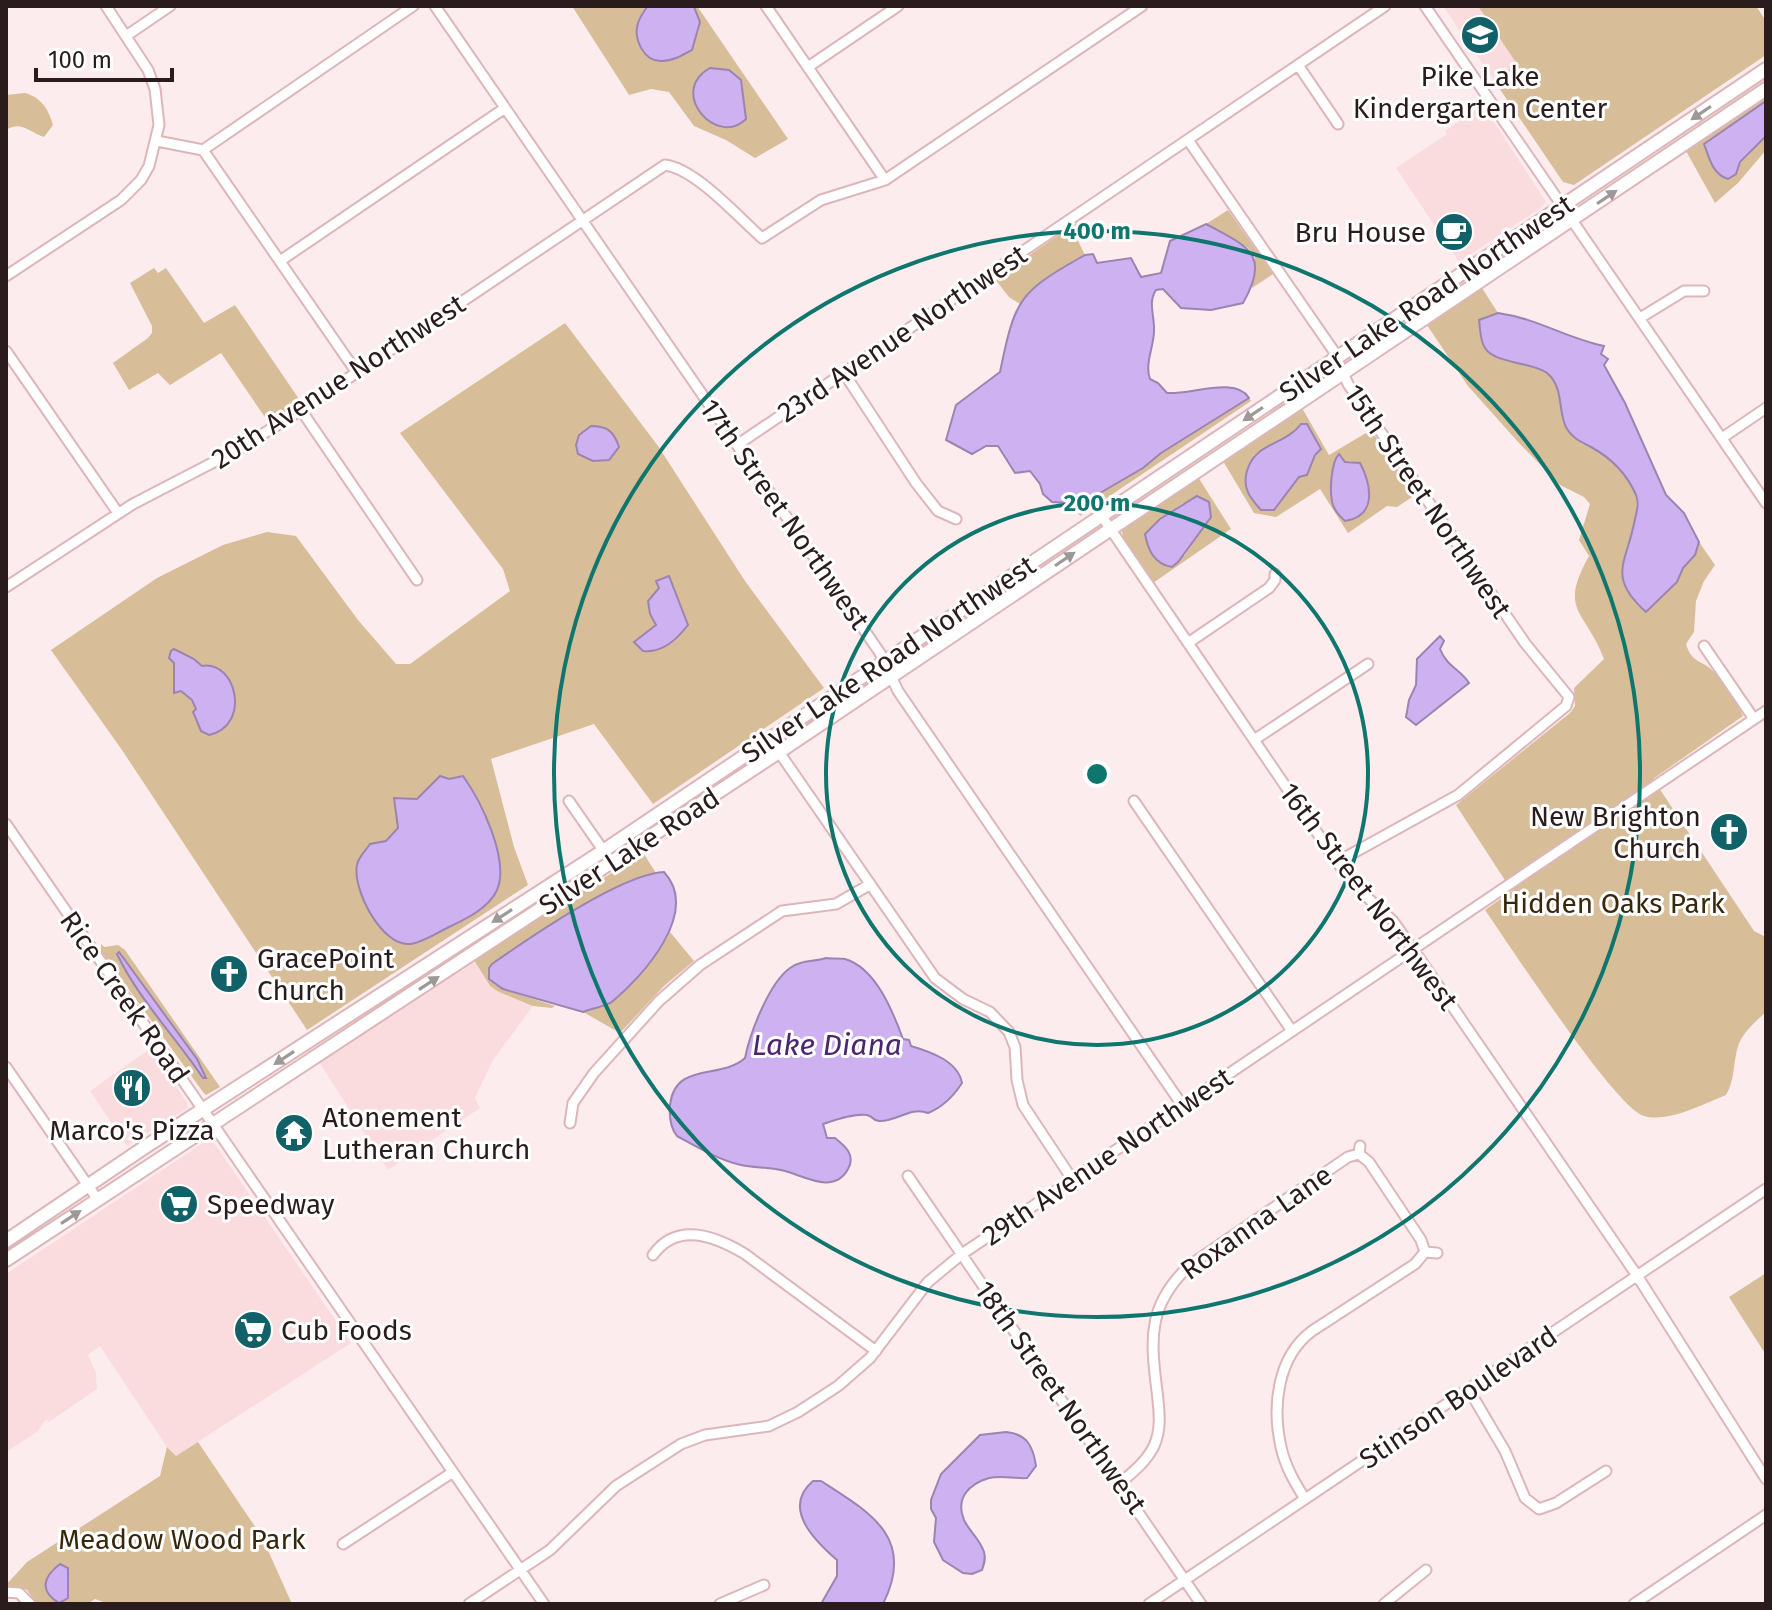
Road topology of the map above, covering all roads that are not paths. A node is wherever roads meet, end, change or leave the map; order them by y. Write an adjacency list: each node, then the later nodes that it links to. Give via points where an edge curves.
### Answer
1 (106, 6): 10 (street)
2 (170, 6): 10 (street)
3 (413, 6): 19 (street)
4 (435, 6): 15 (street, 17th Street Northwest)
5 (766, 6): 12 (street)
6 (898, 6): 12 (street)
7 (1142, 6): 20 (street)
8 (1385, 6): 11 (street, 23rd Avenue Northwest)
9 (1425, 6): 21 (street)
10 (126, 36): 18 (street, via 155,89)
11 (1298, 65): 16 (street); 17 (street, 23rd Avenue Northwest)
12 (808, 67): 20 (street)
13 (1766, 69): 21 (main road, Silver Lake Road Northwest, one-way to 21)
14 (1766, 89): 23 (main road, Silver Lake Road, one-way to 14)
15 (505, 108): 22 (street, 17th Street Northwest); 24 (street)
16 (1338, 124)
17 (1188, 140): 29 (street, 15th Street Northwest); 31 (street, 23rd Avenue Northwest)
18 (157, 141): 19 (street); 25 (street, via 149,166 121,200)
19 (203, 150): 24 (street)
20 (885, 180): 22 (street, 20th Avenue Northwest, via 832,194 762,238 704,186 665,165)
21 (1563, 206): 23 (street); 29 (main road, Silver Lake Road Northwest)
22 (583, 220): 30 (street, 20th Avenue Northwest); 36 (street, 17th Street Northwest)
23 (1573, 220): 27 (street); 32 (main road, Silver Lake Road)
24 (280, 261): 30 (street)
25 (6, 276)
26 (1704, 291): 27 (street, via 1684,291)
27 (1640, 318): 35 (street)
28 (6, 351): 38 (street)
29 (1337, 358): 32 (street, 15th Street Northwest); 39 (main road, Silver Lake Road Northwest, one-way to 39)
30 (357, 373): 34 (street, 20th Avenue Northwest)
31 (844, 373): 36 (street, 23rd Avenue Northwest); 40 (street, via 916,483 938,511)
32 (1343, 375): 41 (main road, Silver Lake Road); 59 (street, 15th Street Northwest, via 1525,643 1569,697 1566,706 1458,795)
33 (1766, 408): 35 (street)
34 (301, 410): 38 (street, 20th Avenue Northwest); 43 (street)
35 (1722, 438): 37 (street)
36 (737, 445): 47 (street, 17th Street Northwest)
37 (1766, 503)
38 (118, 513): 44 (street, 20th Avenue Northwest)
39 (1101, 515): 41 (street, 16th Street Northwest); 47 (main road, Silver Lake Road Northwest)
40 (956, 519)
41 (1110, 529): 45 (street, 16th Street Northwest); 49 (main road, Silver Lake Road, one-way to 41)
42 (1275, 574): 45 (street, via 1269,588)
43 (417, 580)
44 (7, 584)
45 (1188, 643): 53 (street, 16th Street Northwest)
46 (1704, 646): 51 (street)
47 (885, 661): 49 (street, 17th Street Northwest); 52 (main road, Silver Lake Road Northwest)
48 (1368, 664): 53 (street)
49 (891, 676): 54 (main road, Silver Lake Road); 65 (street, 17th Street Northwest)
50 (1766, 711): 51 (street, 29th Avenue Northwest)
51 (1754, 719): 62 (street, 29th Avenue Northwest)
52 (770, 739): 54 (street); 58 (main road, Silver Lake Road Northwest)
53 (1254, 740): 59 (street, 16th Street Northwest)
54 (779, 752): 60 (main road, Silver Lake Road); 61 (street)
55 (569, 801): 58 (street)
56 (1134, 801): 63 (street)
57 (6, 824): 66 (street, Rice Creek Road)
58 (603, 851): 60 (street); 66 (main road, Silver Lake Road Northwest, one-way to 66)
59 (1337, 862): 62 (street, 16th Street Northwest)
60 (612, 863): 68 (main road, Silver Lake Road, one-way to 60)
61 (869, 885): 67 (street, via 836,904 773,915 700,965 659,1001 594,1073 573,1103); 70 (street, via 935,978 990,1012 1009,1032 1023,1105)
62 (1413, 949): 63 (street, 29th Avenue Northwest); 80 (street, 16th Street Northwest)
63 (1292, 1031): 65 (street, 29th Avenue Northwest)
64 (6, 1067): 71 (street)
65 (1182, 1105): 70 (street, 29th Avenue Northwest)
66 (203, 1109): 68 (street, Rice Creek Road); 71 (main road, Silver Lake Road Northwest)
67 (570, 1123)
68 (213, 1124): 73 (main road, Silver Lake Road); 84 (street, Rice Creek Road)
69 (908, 1176): 77 (street, 18th Street Northwest)
70 (1072, 1179): 77 (street, 29th Avenue Northwest)
71 (89, 1187): 73 (street); 74 (main road, Silver Lake Road Northwest)
72 (1766, 1189): 80 (street, Stinson Boulevard)
73 (98, 1200): 79 (main road, Silver Lake Road, one-way to 73)
74 (6, 1241)
75 (1425, 1252): 76 (street); 86 (street, Roxanna Lane, via 1359,1150 1190,1265 1171,1283 1152,1339 1160,1410 1157,1436 1143,1463); 87 (street, via 1415,1264 1302,1338 1287,1359 1279,1405 1281,1447)
76 (1437, 1253)
77 (962, 1254): 81 (street, 29th Avenue Northwest, via 928,1282); 86 (street, 18th Street Northwest)
78 (653, 1255): 81 (street, via 671,1237 721,1241)
79 (6, 1260)
80 (1638, 1277): 82 (street, Stinson Boulevard); 85 (street, 16th Street Northwest)
81 (876, 1351): 90 (street, 29th Avenue Northwest, via 838,1386 782,1421 681,1444 616,1486 559,1542)
82 (1469, 1390): 83 (street, via 1525,1498 1539,1509); 87 (street, Stinson Boulevard)
83 (1606, 1471)
84 (453, 1472): 89 (street); 90 (street, Rice Creek Road)
85 (1766, 1479)
86 (1120, 1483): 92 (street, 18th Street Northwest)
87 (1305, 1499): 92 (street, Stinson Boulevard)
88 (1766, 1515): 102 (street)
89 (343, 1544)
90 (521, 1570): 96 (street, 29th Avenue Northwest); 97 (street, Rice Creek Road)
91 (1426, 1570): 101 (street)
92 (1186, 1579): 99 (street, Stinson Boulevard); 100 (street, 18th Street Northwest)
93 (764, 1585): 98 (street)
94 (10, 1591): 95 (street)
95 (30, 1604)
96 (469, 1604)
97 (544, 1604)
98 (720, 1604)
99 (1149, 1604)
100 (1201, 1604)
101 (1384, 1604)
102 (1634, 1604)

